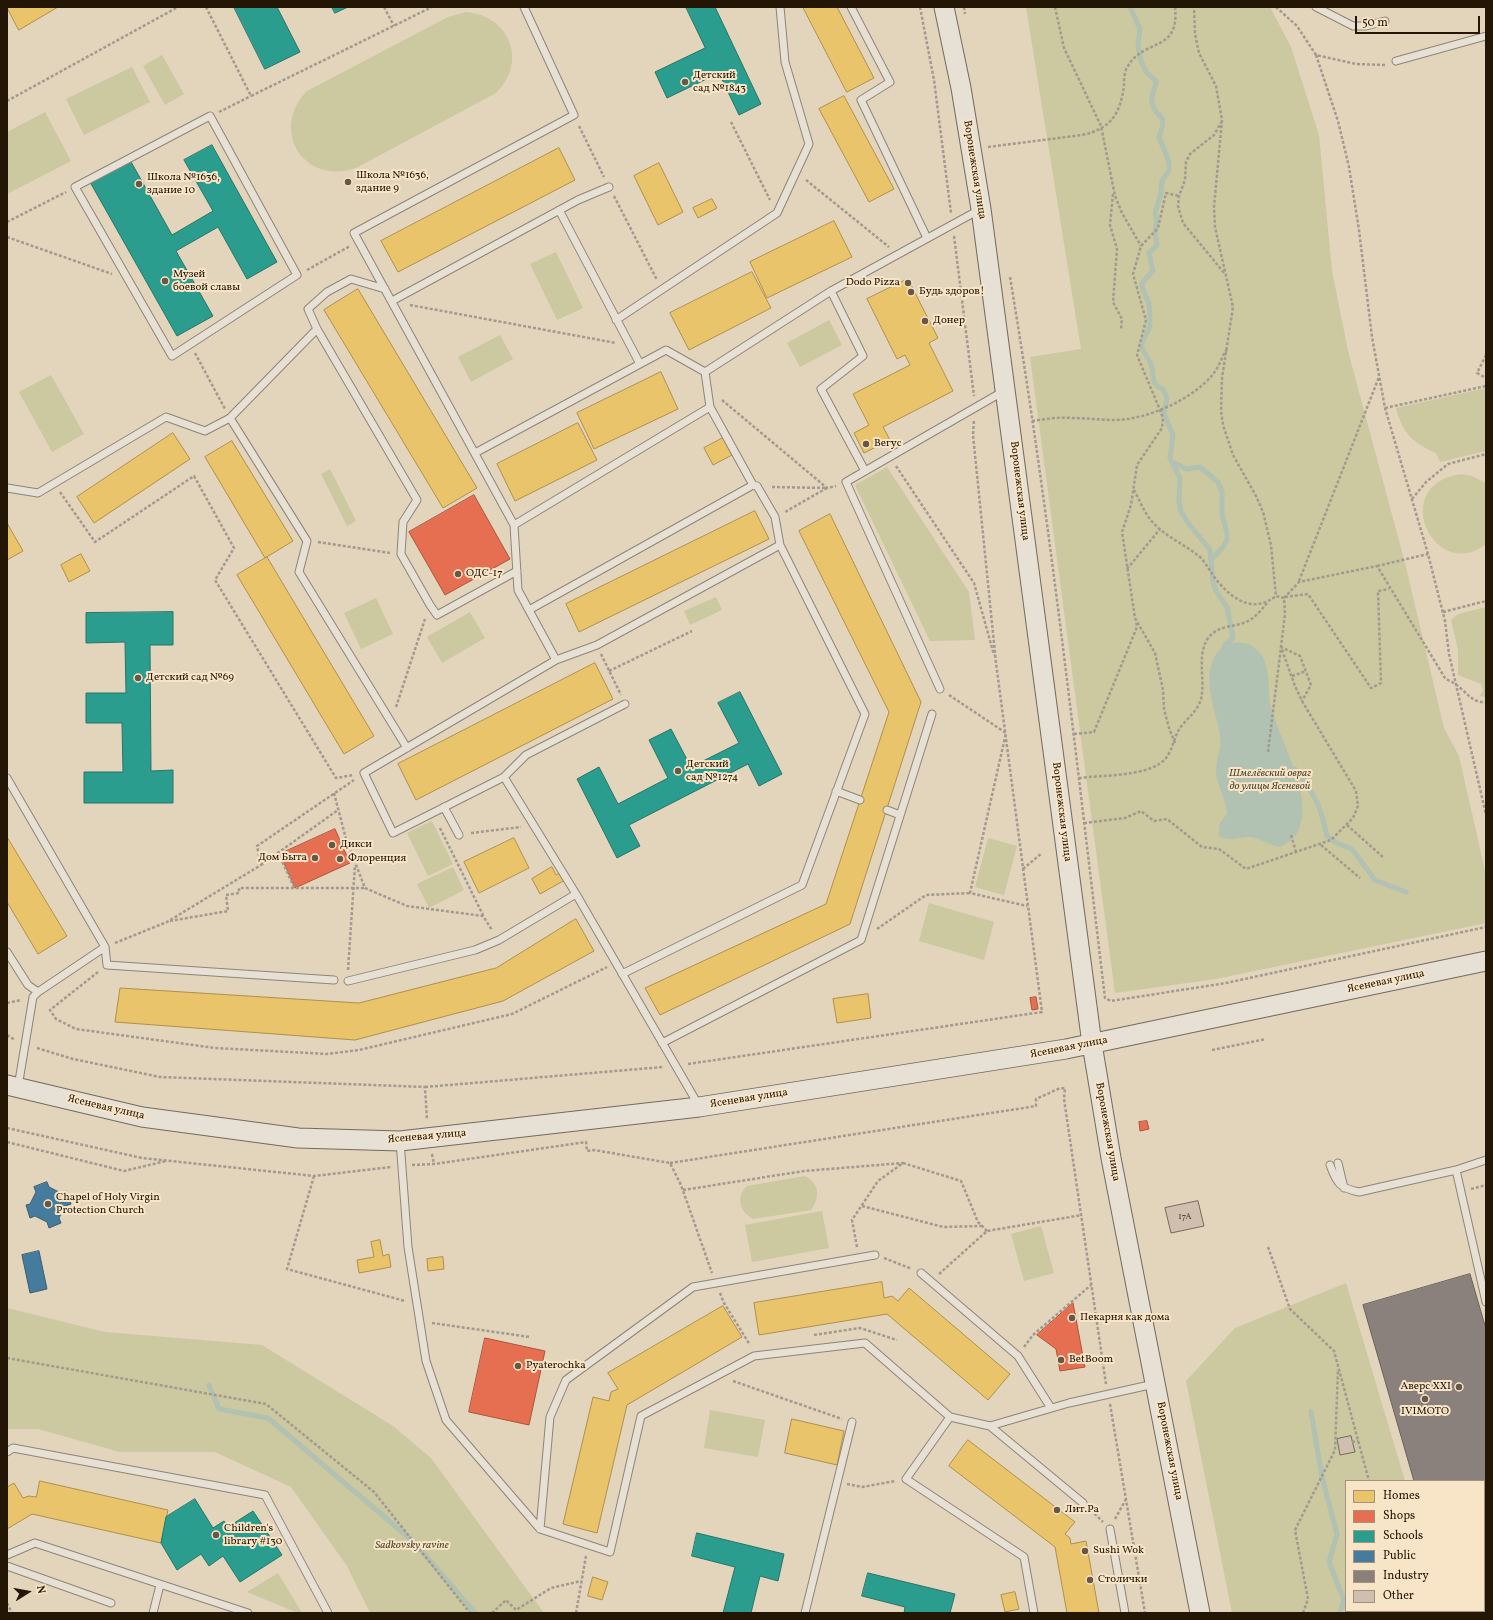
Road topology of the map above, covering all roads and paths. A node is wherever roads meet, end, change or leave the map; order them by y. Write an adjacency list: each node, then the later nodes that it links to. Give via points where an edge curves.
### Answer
1 (178, 7): 23 (path)
2 (206, 7): 22 (path)
3 (384, 7): 18 (path)
4 (432, 7): 18 (path)
5 (524, 7): 24 (lane)
6 (780, 7): 32 (lane, via 785,62 809,144)
7 (851, 7): 43 (lane, via 890,82 861,100)
8 (920, 7): 41 (path, via 934,80)
9 (944, 7): 37 (street, Воронежская улица, via 961,88)
10 (964, 7): 16 (path)
11 (1055, 7): 28 (path, via 1064,48)
12 (1175, 7): 28 (path, via 1174,31 1166,39 1135,57 1127,66 1120,107 1114,118)
13 (1194, 7): 26 (path, via 1199,53 1216,86)
14 (1276, 7): 20 (path, via 1297,26)
15 (1316, 7): 17 (lane, via 1353,26 1366,26)
16 (966, 15)
17 (1385, 21)
18 (394, 26): 22 (path)
19 (1486, 36): 21 (lane)
20 (1316, 55): 21 (path, via 1356,64); 64 (path, via 1338,121 1349,167)
21 (1393, 63)
22 (251, 96): 25 (path)
23 (7, 101)
24 (574, 115): 34 (path); 44 (lane, via 354,233)
25 (210, 116): 33 (lane); 47 (lane)
26 (1222, 120): 36 (path, via 1214,135 1190,154); 49 (path, via 1215,220 1217,242)
27 (731, 122): 39 (path)
28 (1102, 129): 30 (path, via 1082,135); 35 (path)
29 (987, 140): 30 (path)
30 (988, 147): 31 (path)
31 (990, 154)
32 (796, 172): 39 (lane); 46 (path)
33 (75, 187): 40 (path); 50 (lane)
34 (609, 187): 38 (lane); 52 (path)
35 (1114, 191): 45 (path, via 1122,213); 57 (path, via 1110,225 1117,249 1114,302 1122,319)
36 (1179, 196): 45 (path, via 1166,193 1158,228); 49 (path, via 1178,206 1183,223)
37 (981, 209): 41 (lane); 68 (street, Воронежская улица)
38 (559, 210): 54 (lane); 55 (lane)
39 (777, 213): 52 (lane)
40 (7, 222)
41 (952, 224): 43 (lane); 69 (path)
42 (7, 237): 50 (path)
43 (927, 238): 46 (lane)
44 (358, 241): 47 (path); 51 (lane)
45 (1141, 246): 72 (path, via 1133,274 1146,320 1137,355)
46 (898, 254): 53 (lane)
47 (297, 275): 58 (lane)
48 (1009, 275): 74 (path)
49 (1226, 276): 60 (path, via 1233,307)
50 (128, 280): 58 (lane, via 172,356)
51 (385, 289): 54 (lane); 56 (lane, via 351,280 327,292 308,309)
52 (662, 290): 55 (lane)
53 (831, 292): 63 (lane); 78 (lane, via 863,356 821,389)
54 (392, 301): 59 (path); 75 (lane)
55 (616, 320): 59 (lane)
56 (317, 328): 73 (lane); 91 (lane, via 417,500 403,522)
57 (1121, 330)
58 (191, 345): 73 (path)
59 (630, 346): 62 (lane)
60 (1228, 347): 72 (path, via 1213,373 1203,383 1180,401); 98 (path, via 1221,394 1223,425 1233,455 1263,512 1271,545)
61 (1486, 355): 65 (path, via 1477,373)
62 (640, 364): 63 (lane, via 666,350); 75 (lane)
63 (705, 372): 67 (lane)
64 (1379, 377): 71 (path); 96 (path)
65 (1486, 378)
66 (1486, 386): 71 (path)
67 (707, 388): 70 (lane); 83 (path)
68 (1006, 390): 69 (lane); 176 (street, Воронежская улица)
69 (976, 406): 77 (lane); 110 (path, via 973,436)
70 (710, 407): 81 (lane); 87 (lane)
71 (1385, 408): 85 (path)
72 (1160, 410): 74 (path, via 1130,419 1071,418); 84 (path, via 1163,418 1162,428 1137,465)
73 (230, 418): 80 (lane, via 205,431 166,416); 89 (lane)
74 (1032, 421): 122 (path)
75 (475, 453): 87 (lane)
76 (1486, 454): 85 (path, via 1448,464 1426,482)
77 (890, 456): 78 (lane); 110 (path, via 974,583)
78 (865, 471): 79 (lane)
79 (846, 482): 83 (path); 115 (lane)
80 (54, 484): 82 (lane, via 38,493); 126 (path, via 95,542 194,476 234,548 215,580 336,778)
81 (755, 486): 83 (path); 86 (lane); 103 (lane)
82 (7, 488)
83 (828, 488): 86 (path)
84 (1134, 489): 88 (path, via 1150,519); 94 (path, via 1122,532)
85 (1412, 499): 92 (path)
86 (775, 517): 90 (lane)
87 (514, 525): 95 (lane)
88 (1160, 529): 94 (path); 101 (path, via 1190,549 1202,560 1218,582 1238,600 1248,604)
89 (307, 541): 91 (path); 120 (lane, via 299,572)
90 (780, 545): 107 (lane); 130 (lane, via 865,714)
91 (401, 554): 102 (lane)
92 (1428, 554): 93 (path); 104 (path)
93 (1377, 566): 96 (path); 97 (path)
94 (1127, 569): 105 (path)
95 (517, 571): 102 (lane, via 437,615); 103 (lane, via 518,590)
96 (1299, 582): 99 (path)
97 (1389, 589): 99 (path, via 1378,591 1381,683 1370,688 1308,594); 114 (path, via 1445,678)
98 (1276, 596): 99 (path); 101 (path)
99 (1284, 598): 108 (path)
100 (1486, 600): 104 (path)
101 (1267, 603): 123 (path, via 1249,621 1218,629 1209,637 1202,657 1202,695 1196,710 1179,729)
102 (430, 605): 120 (path)
103 (529, 610): 109 (lane)
104 (1443, 612): 114 (path, via 1449,654)
105 (1135, 618): 122 (path, via 1137,627 1094,732); 123 (path, via 1155,653 1162,683 1164,709)
106 (692, 631): 111 (path)
107 (597, 645): 109 (lane); 111 (path)
108 (1281, 647): 112 (path, via 1300,656); 113 (path); 125 (path)
109 (556, 660): 124 (lane)
110 (996, 663): 121 (path)
111 (609, 671): 118 (path)
112 (1306, 671): 113 (path); 116 (path, via 1311,685)
113 (1292, 676): 116 (path)
114 (1458, 686): 117 (path, via 1471,699 1480,703); 138 (path)
115 (940, 689): 121 (path)
116 (1302, 701): 141 (path, via 1356,791 1358,806 1353,818)
117 (1486, 702)
118 (626, 704): 127 (lane, via 526,755)
119 (932, 714): 137 (lane)
120 (391, 723): 124 (lane)
121 (1006, 733): 151 (path); 156 (path)
122 (1074, 734): 129 (path)
123 (1175, 743): 129 (path, via 1166,759 1146,770)
124 (408, 748): 126 (lane)
125 (1268, 752)
126 (364, 773): 131 (path); 136 (lane, via 393,833)
127 (504, 777): 133 (lane); 140 (lane)
128 (7, 778): 164 (lane)
129 (1079, 778): 139 (path)
130 (836, 791): 132 (lane); 169 (lane, via 802,885)
131 (334, 793): 134 (path); 150 (path, via 257,846)
132 (860, 800)
133 (444, 807): 136 (lane); 142 (lane)
134 (338, 810): 146 (path); 149 (path)
135 (887, 810): 137 (lane)
136 (433, 813): 159 (path)
137 (900, 815): 163 (lane)
138 (1486, 815)
139 (1084, 823): 145 (path, via 1125,818 1141,811 1154,822 1168,819 1202,847 1219,849 1246,869); 161 (path, via 1106,998 1111,1001 1226,983)
140 (534, 825): 142 (path); 157 (lane)
141 (1346, 825): 144 (path, via 1331,840); 148 (path)
142 (458, 835)
143 (1290, 835): 145 (path)
144 (1320, 844): 145 (path); 152 (path)
145 (1296, 852)
146 (278, 853): 150 (path); 153 (path)
147 (1042, 853): 151 (path)
148 (1384, 858)
149 (355, 863): 154 (path); 155 (path)
150 (261, 865): 160 (path)
151 (1023, 869): 158 (path)
152 (1360, 878)
153 (294, 888): 154 (path); 160 (path, via 239,888 239,893 226,896 228,911)
154 (353, 888): 155 (path); 171 (path)
155 (364, 888): 159 (path, via 407,906)
156 (970, 893): 158 (path); 163 (path, via 926,895)
157 (576, 894): 162 (lane); 167 (lane)
158 (1027, 906): 179 (path, via 1042,1012)
159 (483, 916): 162 (path)
160 (167, 922): 164 (path)
161 (1486, 927)
162 (499, 940): 171 (lane, via 475,950)
163 (862, 940): 175 (lane)
164 (105, 947): 168 (lane); 172 (lane)
165 (7, 952): 172 (lane, via 28,985)
166 (1486, 961): 176 (street, Ясеневая улица)
167 (615, 962): 168 (path, via 512,1014 359,1050 327,1054 215,1048 76,1029 56,1019 50,1010); 169 (lane)
168 (107, 965): 170 (lane)
169 (622, 974): 175 (lane)
170 (334, 980)
171 (348, 981)
172 (38, 992): 177 (lane, via 33,998)
173 (7, 1035): 177 (path)
174 (1266, 1039): 178 (path)
175 (662, 1043): 179 (lane)
176 (1092, 1044): 182 (street, Ясеневая улица); 222 (street, Воронежская улица, via 1111,1158)
177 (25, 1045): 180 (lane); 181 (path, via 73,1059 160,1077)
178 (1212, 1050)
179 (676, 1066): 181 (path); 182 (lane)
180 (13, 1086): 186 (street, Ясеневая улица, via 142,1116 298,1138)
181 (425, 1087): 184 (path)
182 (700, 1106): 184 (street, Ясеневая улица)
183 (7, 1128): 187 (path, via 136,1157)
184 (429, 1138): 186 (street, Ясеневая улица); 192 (path)
185 (7, 1142): 187 (path, via 124,1171)
186 (400, 1142): 193 (lane)
187 (167, 1160): 196 (path)
188 (1486, 1160): 195 (lane)
189 (670, 1163): 192 (path, via 587,1151 586,1142); 198 (path); 200 (path, via 1036,1106 1036,1099 1065,1088 1064,1099)
190 (903, 1163): 198 (path, via 804,1171); 199 (path, via 878,1181); 201 (path, via 961,1181)
191 (1338, 1163): 197 (lane)
192 (434, 1164): 193 (path)
193 (402, 1165): 196 (path); 212 (lane, via 408,1247)
194 (1330, 1165): 197 (lane, via 1335,1179)
195 (1456, 1170): 197 (lane, via 1360,1192); 210 (lane)
196 (314, 1176): 212 (path, via 287,1269)
197 (1344, 1188)
198 (682, 1190): 208 (path)
199 (862, 1206): 201 (path, via 943,1227); 205 (path, via 852,1220)
200 (1082, 1215): 202 (path); 209 (path)
201 (982, 1226): 202 (path)
202 (987, 1231): 207 (path)
203 (1268, 1247): 220 (path, via 1290,1309 1334,1351)
204 (875, 1255): 205 (lane); 206 (path)
205 (858, 1258): 208 (lane)
206 (921, 1272): 207 (lane)
207 (932, 1281): 218 (lane)
208 (715, 1282): 236 (lane, via 692,1287 566,1380 550,1417)
209 (1091, 1286): 218 (path, via 1033,1335); 223 (path)
210 (1486, 1302)
211 (724, 1303): 217 (path)
212 (418, 1304): 213 (lane)
213 (420, 1321): 215 (path); 236 (lane, via 426,1361 446,1420)
214 (860, 1328): 216 (path)
215 (530, 1337)
216 (897, 1340)
217 (751, 1346)
218 (1018, 1356): 224 (lane)
219 (7, 1358): 249 (path, via 266,1404 374,1492)
220 (1338, 1366): 228 (path); 257 (path, via 1335,1450 1295,1530 1308,1599)
221 (718, 1375): 225 (lane, via 754,1356 865,1343); 226 (path); 238 (lane, via 642,1416 610,1552)
222 (1156, 1383): 223 (lane); 256 (street, Воронежская улица)
223 (1108, 1395): 224 (lane); 234 (path)
224 (1051, 1408): 227 (lane)
225 (950, 1417): 227 (lane); 231 (lane)
226 (852, 1422): 233 (lane)
227 (990, 1426): 235 (lane)
228 (1358, 1441): 229 (path); 232 (path)
229 (1352, 1442)
230 (7, 1452): 248 (lane, via 13,1448 265,1495)
231 (906, 1479): 233 (path, via 862,1487); 253 (lane, via 1024,1557)
232 (1369, 1480)
233 (838, 1482): 252 (lane)
234 (1126, 1499): 237 (path); 255 (path)
235 (1083, 1503): 237 (path)
236 (540, 1529): 238 (lane)
237 (1110, 1529): 254 (lane)
238 (588, 1545): 241 (path)
239 (7, 1555): 242 (lane, via 35,1543)
240 (7, 1566): 244 (lane)
241 (581, 1581): 250 (path, via 551,1588 516,1610 506,1600); 251 (path)
242 (160, 1584): 246 (lane); 247 (lane)
243 (7, 1603): 245 (path)
244 (111, 1603)
245 (12, 1613)
246 (153, 1613)
247 (248, 1613)
248 (328, 1613)
249 (470, 1613)
250 (492, 1613)
251 (576, 1613)
252 (805, 1613)
253 (1034, 1613)
254 (1125, 1613)
255 (1145, 1613)
256 (1200, 1613)
257 (1303, 1613)

